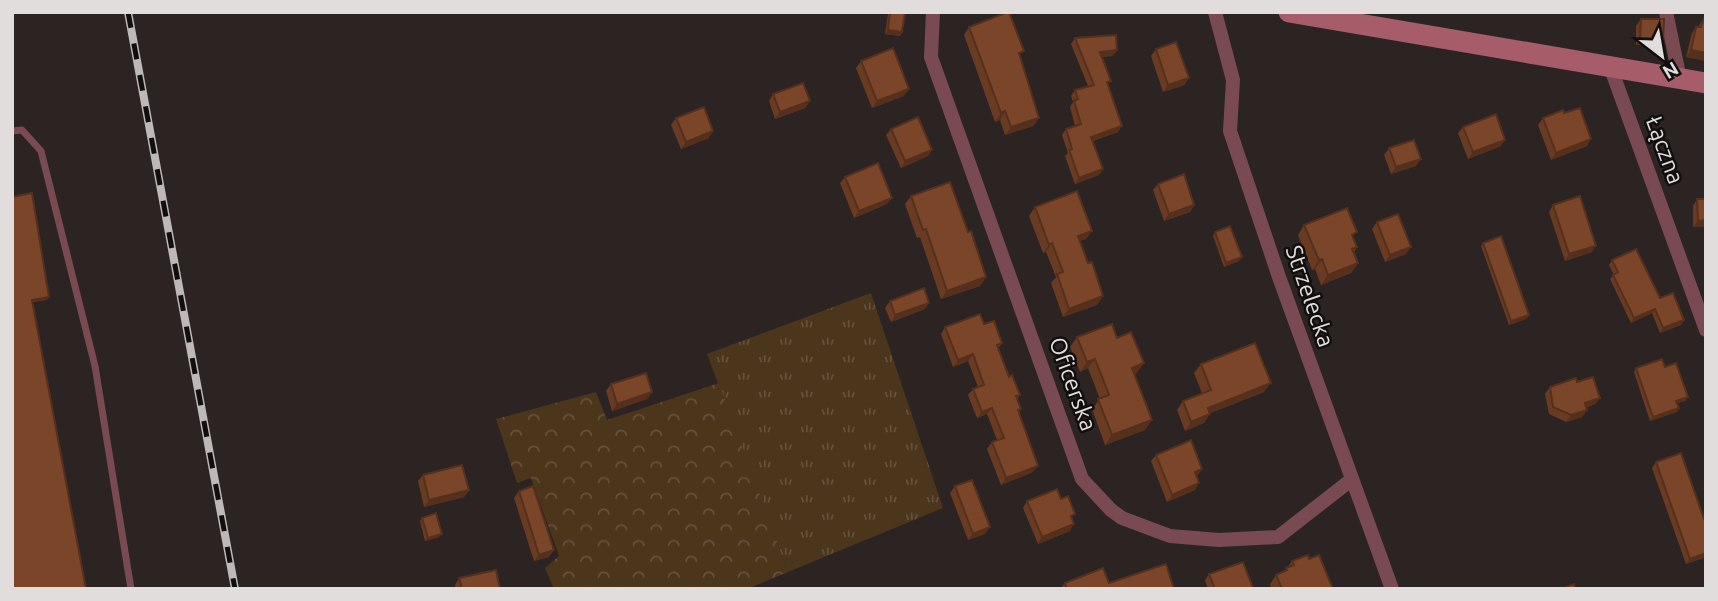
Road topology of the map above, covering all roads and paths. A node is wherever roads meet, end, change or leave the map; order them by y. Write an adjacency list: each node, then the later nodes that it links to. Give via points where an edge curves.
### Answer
1 (933, 12): 11 (street, Oficerska, via 931,57 1083,479 1095,494 1122,518 1170,536 1219,540 1278,537)
2 (1215, 12): 11 (street, Strzelecka, via 1233,80 1230,131)
3 (1289, 12): 5 (street)
4 (1666, 12): 7 (street)
5 (1316, 14): 6 (street)
6 (1609, 66): 7 (street); 10 (street, Łączna)
7 (1680, 79): 8 (street)
8 (1706, 83)
9 (12, 131): 12 (lane, via 22,130 41,151 66,246 95,366)
10 (1705, 324)
11 (1351, 480): 13 (street, Strzelecka)
12 (131, 589)
13 (1392, 589)

